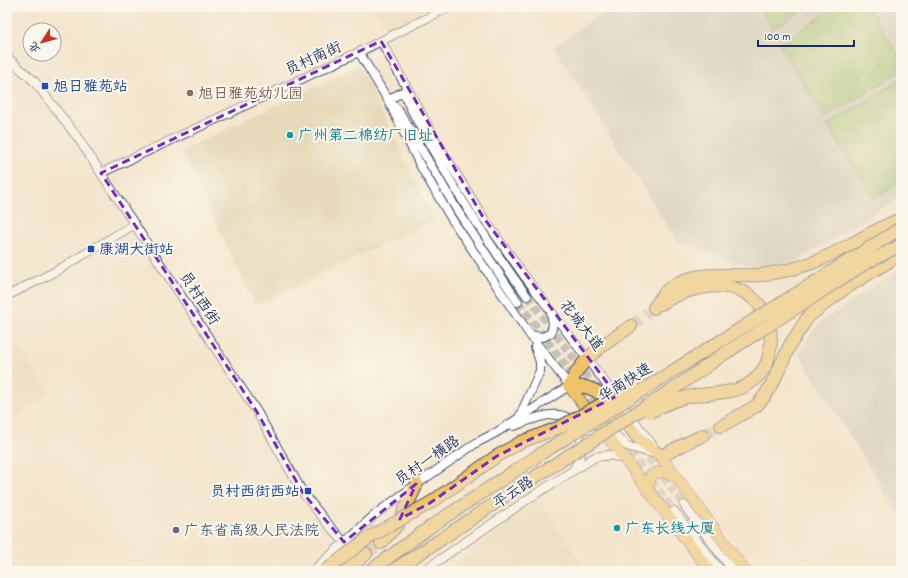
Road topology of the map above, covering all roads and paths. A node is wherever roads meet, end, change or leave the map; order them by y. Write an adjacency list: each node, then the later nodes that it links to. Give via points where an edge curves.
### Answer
1 (449, 7): 2 (street, 员村南街)
2 (381, 41): 3 (street, 员村南街); 5 (street, 花城大道)
3 (359, 52): 6 (street); 7 (street, 员村南街)
4 (7, 57): 7 (street, 员村西街, via 22,69 44,94)
5 (408, 89): 6 (street); 14 (street, 花城大道, via 405,94 408,103 436,158 480,230); 16 (street, 花城大道, via 483,217)
6 (388, 100): 15 (street, via 399,111 457,210); 18 (street, via 450,218)
7 (101, 173): 9 (street, 员村西街)
8 (901, 219): 26 (highway, bridge, via 818,261 778,272 700,277 672,286 651,311 672,297 699,288 719,286 737,289 749,296 763,310 768,321 772,339 767,362 756,378 739,390 685,397 662,406 610,435)
9 (135, 224): 13 (street, via 58,270); 36 (street, 员村西街, via 257,412 303,493)
10 (901, 228): 19 (highway, 华南快速, bridge)
11 (901, 245): 26 (highway, bridge, via 864,264)
12 (901, 254): 23 (highway, via 844,290 808,317 790,345 764,397 756,406)
13 (7, 296)
14 (527, 296)
15 (518, 302)
16 (551, 310): 18 (street, via 551,333 543,337); 20 (street, 花城大道)
17 (631, 326): 20 (highway)
18 (530, 335): 21 (street); 22 (street, via 540,362 540,371)
19 (702, 352): 40 (highway, bridge, via 560,427 522,442 497,456 430,503 368,538); 42 (highway, 华南快速, bridge, via 542,453 430,527)
20 (587, 357): 21 (highway); 27 (street, 花城大道)
21 (569, 386): 22 (street, 员村一横路); 27 (street, via 580,394 611,432 627,446); 27 (highway, via 586,387 596,391 610,403 640,440); 28 (main road)
22 (519, 418): 24 (street, 员村一横路)
23 (721, 426)
24 (497, 432): 29 (street, via 552,415 567,417 582,440 580,456); 31 (street, 员村一横路, via 476,443)
25 (703, 435): 27 (highway)
26 (586, 443): 35 (highway, bridge)
27 (661, 456): 30 (main road, 花城大道)
28 (624, 459): 29 (street, 平云路, via 610,455 595,457); 32 (main road)
29 (572, 470): 45 (street, 平云路)
30 (677, 479): 32 (main road, via 664,472 655,472 650,478); 49 (main road, 花城大道)
31 (417, 484): 36 (street, 员村一横路, via 377,513); 37 (highway, via 398,524)
32 (647, 490): 46 (main road)
33 (684, 505): 48 (street)
34 (674, 512): 47 (street)
35 (440, 540): 43 (highway); 44 (highway)
36 (344, 542): 39 (street, 员村一横路)
37 (381, 543)
38 (366, 554): 41 (highway)
39 (313, 571)
40 (326, 571)
41 (345, 571)
42 (370, 571)
43 (392, 571)
44 (396, 571)
45 (423, 571)
46 (710, 571)
47 (721, 571)
48 (733, 571)
49 (745, 571)

